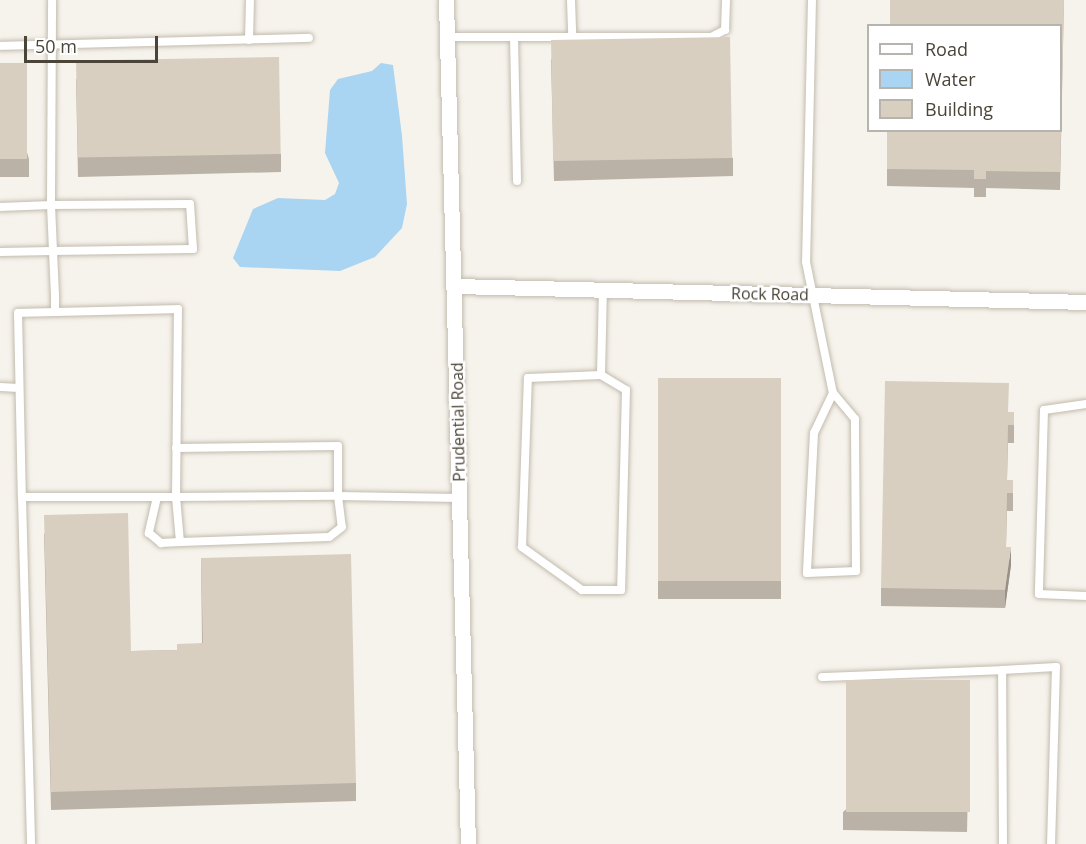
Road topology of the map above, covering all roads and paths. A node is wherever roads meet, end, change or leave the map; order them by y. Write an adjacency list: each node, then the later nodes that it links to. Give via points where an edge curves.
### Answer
1 (52, 0): 12 (lane)
2 (250, 0): 11 (lane)
3 (446, 0): 7 (street, Prudential Road)
4 (571, 0): 9 (lane)
5 (726, 0): 9 (lane, via 725,30 711,37)
6 (812, 0): 21 (lane, via 806,262)
7 (447, 37): 8 (lane); 19 (street, Prudential Road)
8 (514, 37): 9 (lane); 14 (lane)
9 (572, 37)
10 (309, 38): 11 (lane)
11 (249, 40): 12 (lane)
12 (51, 44): 13 (lane); 15 (lane)
13 (0, 46)
14 (517, 181)
15 (51, 205): 16 (lane); 17 (lane); 17 (lane, via 190,204 193,249)
16 (0, 207)
17 (53, 251): 18 (lane); 23 (lane)
18 (0, 252)
19 (455, 286): 20 (street, Rock Road); 34 (street, Prudential Road)
20 (603, 290): 21 (street, Rock Road); 24 (lane)
21 (814, 295): 22 (street, Rock Road); 27 (lane)
22 (1086, 302)
23 (55, 311): 26 (lane, via 18,313); 29 (lane, via 178,309)
24 (601, 375): 24 (lane, via 528,378 522,547 582,590 621,590 626,390)
25 (0, 387): 26 (lane)
26 (20, 388): 31 (lane)
27 (833, 393): 27 (lane, via 814,433 807,573 856,572 855,419)
28 (1086, 404): 36 (lane, via 1044,410 1039,594)
29 (176, 448): 30 (lane, via 338,446); 33 (lane)
30 (338, 496): 33 (lane); 34 (lane); 35 (lane, via 342,527 329,537)
31 (22, 497): 32 (lane); 39 (lane)
32 (157, 497): 33 (lane); 35 (lane, via 149,533 161,543)
33 (176, 497): 35 (lane)
34 (460, 498): 40 (street, Prudential Road)
35 (180, 542)
36 (1086, 596)
37 (1002, 670): 38 (lane); 41 (lane); 42 (lane, via 1056,667)
38 (822, 677)
39 (31, 844)
40 (468, 844)
41 (1003, 844)
42 (1051, 844)

